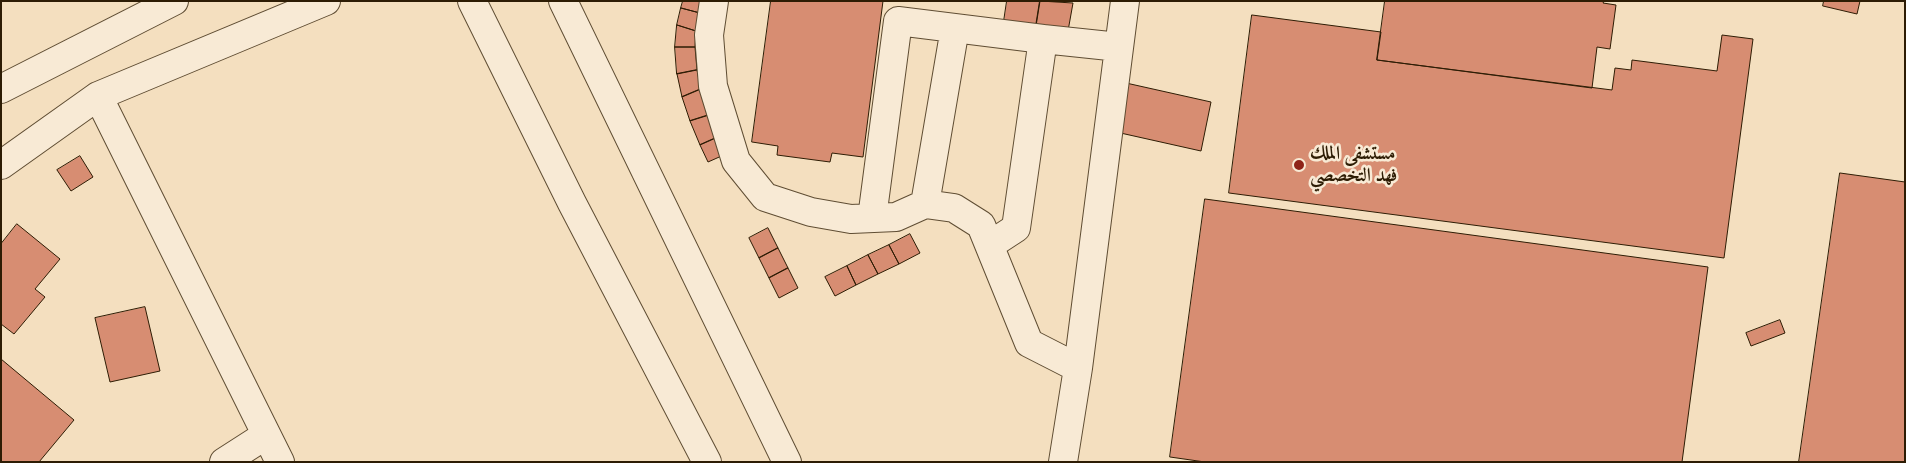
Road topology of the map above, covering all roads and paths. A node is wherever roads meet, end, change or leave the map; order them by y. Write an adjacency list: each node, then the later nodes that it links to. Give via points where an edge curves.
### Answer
1 (174, 1): 10 (street)
2 (326, 1): 11 (street)
3 (472, 1): 20 (street, via 572,203)
4 (563, 1): 21 (street)
5 (714, 1): 14 (street, via 709,35 713,86 736,161 765,197 811,212 851,219)
6 (1125, 1): 9 (street)
7 (955, 28): 8 (street); 13 (street); 14 (street, via 898,21)
8 (1043, 39): 9 (street); 15 (street, via 1016,228)
9 (1119, 47): 16 (street)
10 (1, 89)
11 (98, 96): 12 (street); 17 (street)
12 (1, 165)
13 (925, 204): 14 (street, via 896,217); 15 (street, via 954,208 981,225)
14 (872, 218)
15 (990, 245): 16 (street, via 1029,343)
16 (1078, 368): 22 (street)
17 (266, 435): 18 (street); 19 (street)
18 (224, 462)
19 (280, 462)
20 (707, 462)
21 (787, 462)
22 (1063, 462)

